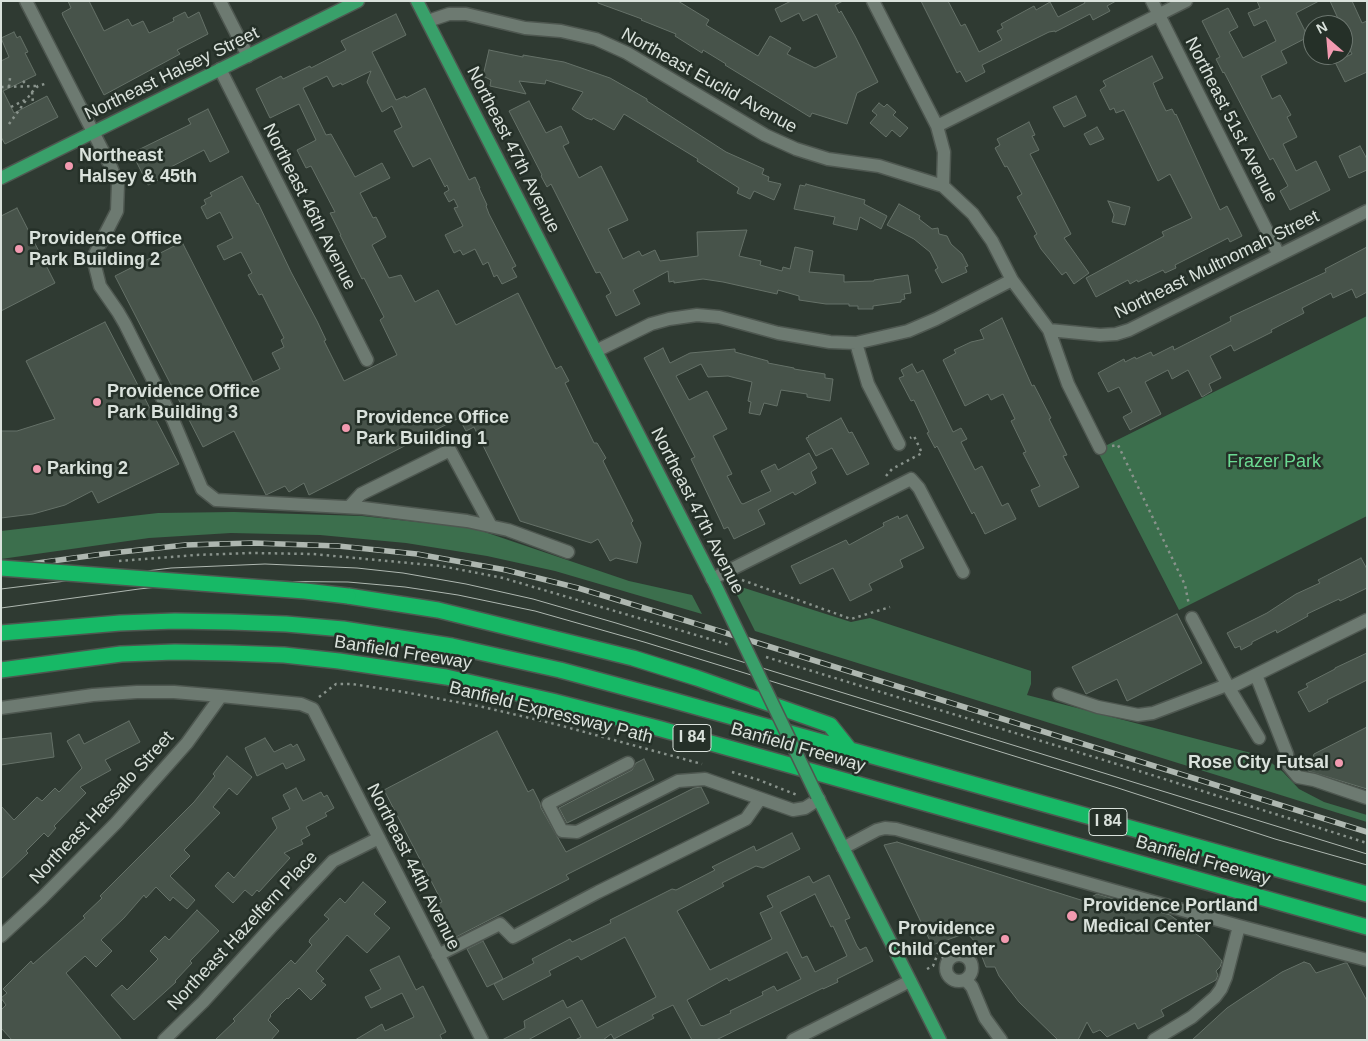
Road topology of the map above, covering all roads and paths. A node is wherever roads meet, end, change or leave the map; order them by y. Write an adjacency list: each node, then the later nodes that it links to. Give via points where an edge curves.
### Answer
1 (26, 1): 25 (street)
2 (220, 1): 10 (street)
3 (358, 1): 10 (main road, Northeast Halsey Street)
4 (417, 1): 9 (main road, Northeast 47th Avenue)
5 (873, 1): 24 (street)
6 (1152, 1): 8 (street, Northeast 51st Avenue)
7 (1186, 1): 8 (street)
8 (1158, 15): 24 (street); 29 (street, Northeast 51st Avenue)
9 (428, 22): 27 (street, Northeast Euclid Avenue, via 449,14 466,14 525,28 561,31 596,39 628,53 765,135 796,150 828,159 879,166); 33 (main road, Northeast 47th Avenue)
10 (248, 56): 11 (main road, Northeast Halsey Street)
11 (220, 70): 25 (main road, Northeast Halsey Street); 34 (street, Northeast 46th Avenue)
12 (10, 78): 17 (path)
13 (23, 81): 18 (path)
14 (48, 83): 15 (path)
15 (38, 86): 18 (path); 19 (path)
16 (1, 87): 17 (path)
17 (9, 87): 18 (path)
18 (28, 87)
19 (32, 92): 20 (path); 21 (path)
20 (28, 98): 22 (path); 23 (path)
21 (33, 103)
22 (11, 107)
23 (9, 124)
24 (937, 126): 27 (street, via 944,152)
25 (93, 133): 26 (main road, Northeast Halsey Street); 38 (street, via 118,184 117,211 95,254 97,276 164,403 202,489 216,500)
26 (1, 178)
27 (943, 186): 30 (street, via 973,214 992,241)
28 (1367, 211): 29 (street, Northeast Multnomah Street)
29 (1279, 255): 31 (street, Northeast Multnomah Street, via 1129,330 1100,335)
30 (1012, 280): 31 (street); 32 (street, via 936,320 908,331)
31 (1049, 330): 36 (street, via 1068,384)
32 (856, 343): 33 (street, via 778,333 719,317 697,315 651,324); 35 (street, via 868,384)
33 (596, 351): 45 (main road, Northeast 47th Avenue)
34 (367, 360)
35 (899, 444): 37 (path, via 914,436 922,453 886,475)
36 (1100, 448): 47 (path, via 1118,445 1185,585)
37 (885, 492): 43 (street); 44 (street, via 911,479 919,488)
38 (349, 507): 39 (street); 39 (street, via 362,494 450,450)
39 (491, 526): 40 (street)
40 (568, 552)
41 (116, 561): 50 (path, via 252,553 323,555 441,566 503,578)
42 (1, 568): 60 (highway, bridge, via 305,591 438,610 634,658 697,678 830,725)
43 (729, 570): 45 (street); 46 (path, via 734,578 852,620)
44 (962, 572)
45 (713, 582): 64 (main road, Northeast 47th Avenue, bridge)
46 (890, 607)
47 (1192, 618): 54 (street)
48 (1367, 620): 53 (street)
49 (1, 633): 60 (highway, Banfield Freeway / I 84, via 184,621 286,624 397,636 560,670)
50 (736, 648)
51 (764, 656): 68 (path)
52 (1, 670): 72 (highway, Banfield Freeway / I 84, via 121,654 175,652 340,661 446,677 652,726)
53 (1256, 675): 54 (street); 65 (street, via 1287,754 1288,765 1298,777)
54 (1228, 686): 55 (street, via 1153,713 1138,715 1098,707); 59 (street)
55 (1059, 694)
56 (221, 696): 57 (street, via 137,692); 58 (street, via 301,704); 73 (street, Northeast Hassalo Street, via 187,743 116,823)
57 (1, 708)
58 (313, 709): 62 (path, Banfield Expressway Path, via 319,696 336,684 352,684 483,707); 67 (street, Northeast 44th Avenue)
59 (1259, 738)
60 (850, 750): 70 (highway, Banfield Freeway / I 84)
61 (628, 763): 66 (street, via 548,804 562,831 577,832 678,781 705,779)
62 (708, 766)
63 (726, 771): 64 (path, via 796,795)
64 (818, 798): 66 (street, via 806,808 793,810); 69 (main road, Northeast 47th Avenue)
65 (1367, 798)
66 (760, 799): 74 (street, via 746,819 513,937 500,924)
67 (379, 838): 74 (street, Northeast 44th Avenue); 80 (street, Northeast Hazelfern Place, via 333,861)
68 (1367, 843)
69 (843, 848): 71 (street, via 877,830 896,829); 79 (main road, Northeast 47th Avenue)
70 (1367, 894)
71 (1239, 926): 75 (street); 85 (street, via 1221,989 1192,1017)
72 (1367, 927)
73 (1, 936)
74 (438, 955): 81 (street, Northeast 44th Avenue)
75 (1367, 960)
76 (948, 962): 77 (path, via 938,953 933,966); 78 (street, via 948,975 954,980); 78 (street, via 960,955 970,961 971,974)
77 (927, 969)
78 (966, 980): 84 (street, via 985,1018)
79 (910, 981): 82 (street); 83 (main road, Northeast 47th Avenue)
80 (164, 1040)
81 (482, 1040)
82 (794, 1040)
83 (940, 1040)
84 (1001, 1040)
85 (1154, 1040)

